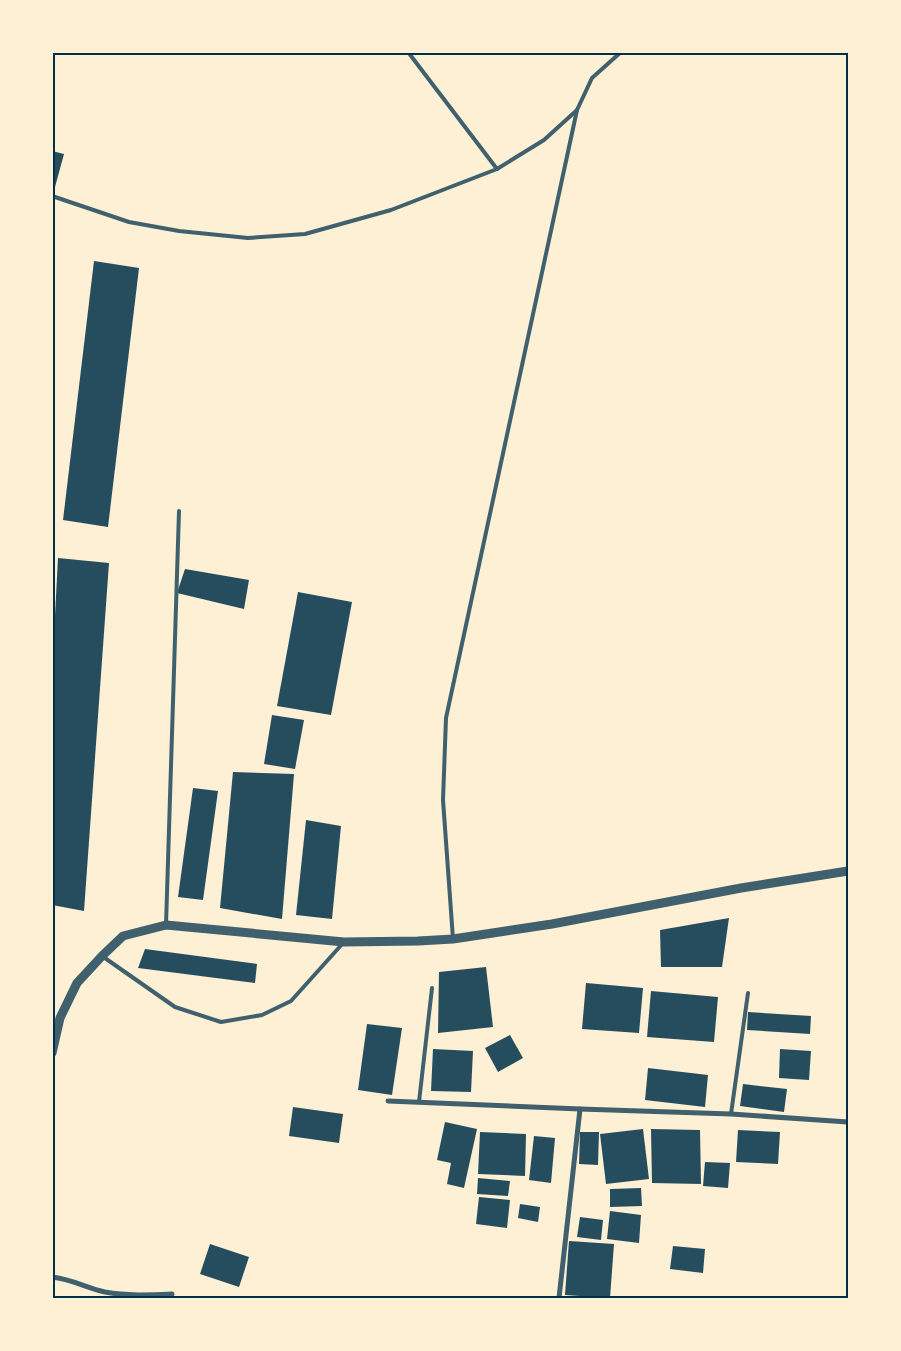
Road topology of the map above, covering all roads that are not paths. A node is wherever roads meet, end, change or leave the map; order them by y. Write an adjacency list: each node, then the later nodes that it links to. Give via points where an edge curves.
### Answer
1 (408, 52): 4 (lane)
2 (622, 52): 3 (lane, via 592,78)
3 (577, 110): 4 (lane, via 544,140); 9 (lane, via 446,718 443,800)
4 (497, 169): 5 (lane, via 391,210 305,234 267,237 179,231 129,222)
5 (52, 196)
6 (179, 511): 8 (lane)
7 (848, 871): 9 (street)
8 (166, 926): 10 (street); 11 (street, via 124,936)
9 (453, 939): 10 (street)
10 (344, 942): 11 (lane, via 291,1001 262,1015 221,1022 175,1007)
11 (102, 956): 14 (street, via 77,983 60,1018)
12 (432, 988): 16 (lane)
13 (748, 993): 18 (lane)
14 (52, 1053)
15 (388, 1101): 16 (street)
16 (419, 1102): 17 (street)
17 (580, 1109): 18 (street); 22 (street)
18 (731, 1114): 19 (street)
19 (848, 1122)
20 (52, 1277): 21 (street, via 104,1292)
21 (172, 1294)
22 (560, 1298)

